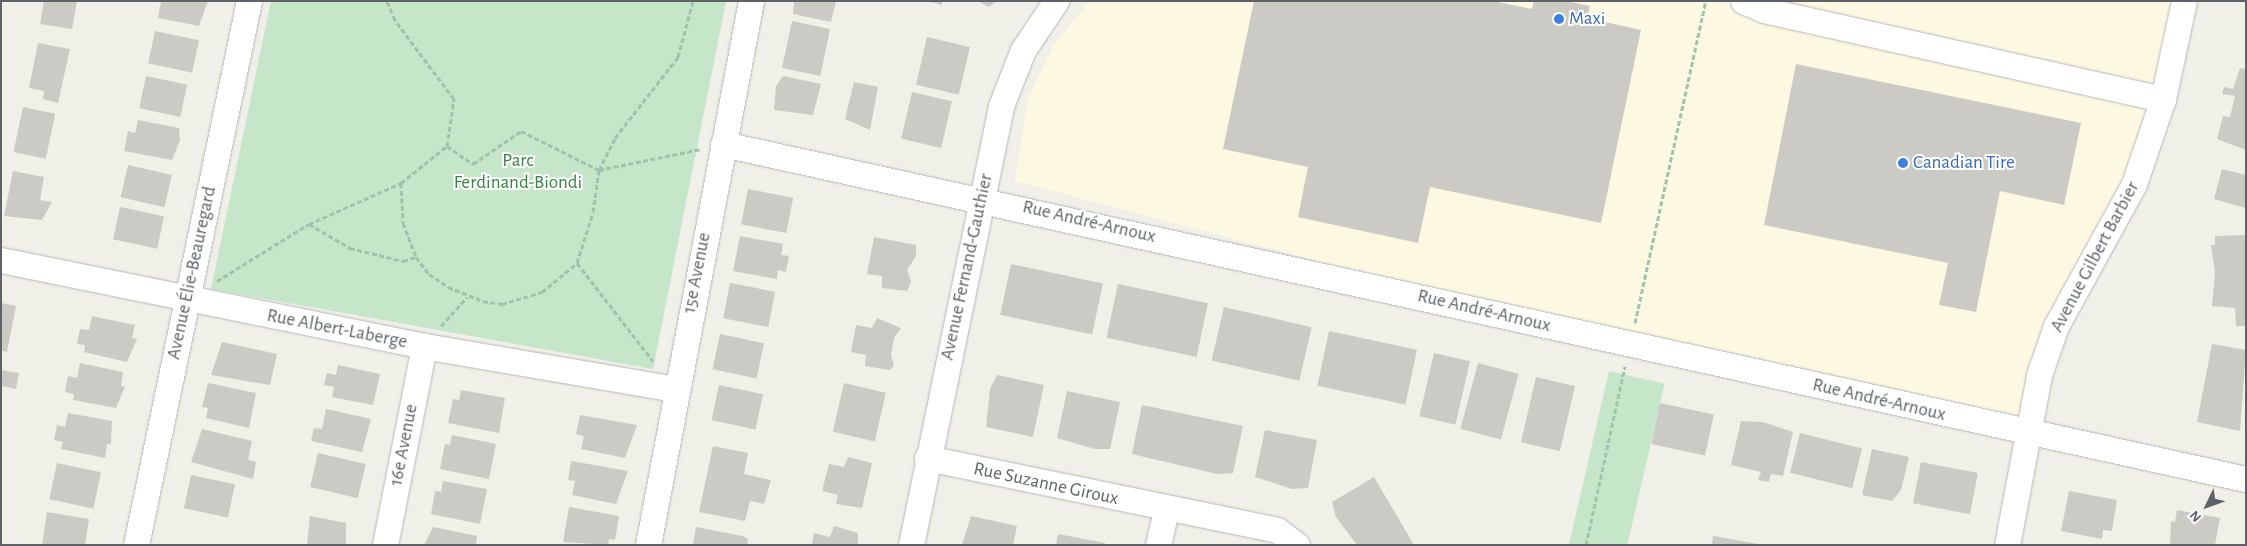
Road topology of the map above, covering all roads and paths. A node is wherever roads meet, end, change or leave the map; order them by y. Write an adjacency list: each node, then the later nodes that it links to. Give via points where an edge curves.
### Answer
1 (249, 1): 20 (street, Avenue Élie-Beauregard)
2 (387, 1): 11 (path, via 394,20 454,100)
3 (693, 1): 12 (path, via 678,57 615,138)
4 (751, 1): 10 (street, 15e Avenue)
5 (1056, 1): 14 (street, Avenue Fernand-Gauthier, via 1012,73)
6 (1706, 1): 21 (path)
7 (1743, 1): 9 (street, via 1764,10)
8 (2184, 1): 9 (street, Avenue Gilbert Barbier)
9 (2163, 99): 24 (street, Avenue Gilbert Barbier, via 2134,184 2056,326 2040,374)
10 (723, 144): 12 (path); 14 (street, Rue André-Arnoux); 23 (street, 15e Avenue)
11 (447, 146): 12 (path, via 473,164 521,131); 13 (path)
12 (599, 170): 18 (path, via 592,220)
13 (401, 182): 15 (path); 16 (path, via 403,223)
14 (979, 197): 21 (street, Rue André-Arnoux); 25 (street, Avenue Fernand-Gauthier)
15 (309, 224): 16 (path, via 350,248 403,261); 20 (path)
16 (416, 257): 19 (path, via 429,274)
17 (1, 260): 20 (street, Rue Albert-Laberge)
18 (578, 263): 19 (path, via 524,300 502,304); 23 (path)
19 (467, 297): 22 (path)
20 (186, 299): 22 (street, Rue Albert-Laberge); 28 (street, Avenue Élie-Beauregard)
21 (1630, 344): 24 (street, Rue André-Arnoux); 34 (path)
22 (424, 346): 23 (street, Rue Albert-Laberge); 29 (street, 16e Avenue)
23 (674, 389): 30 (street, 15e Avenue)
24 (2029, 433): 26 (street, Rue André-Arnoux); 35 (street, Avenue Gilbert Barbier)
25 (927, 458): 27 (street, Rue Suzanne Giroux); 31 (street, Avenue Fernand-Gauthier)
26 (2246, 478)
27 (1166, 510): 32 (street); 33 (street, Rue Suzanne Giroux, via 1277,530)
28 (136, 545)
29 (385, 545)
30 (648, 545)
31 (911, 545)
32 (1158, 545)
33 (1297, 545)
34 (1586, 545)
35 (2007, 545)

